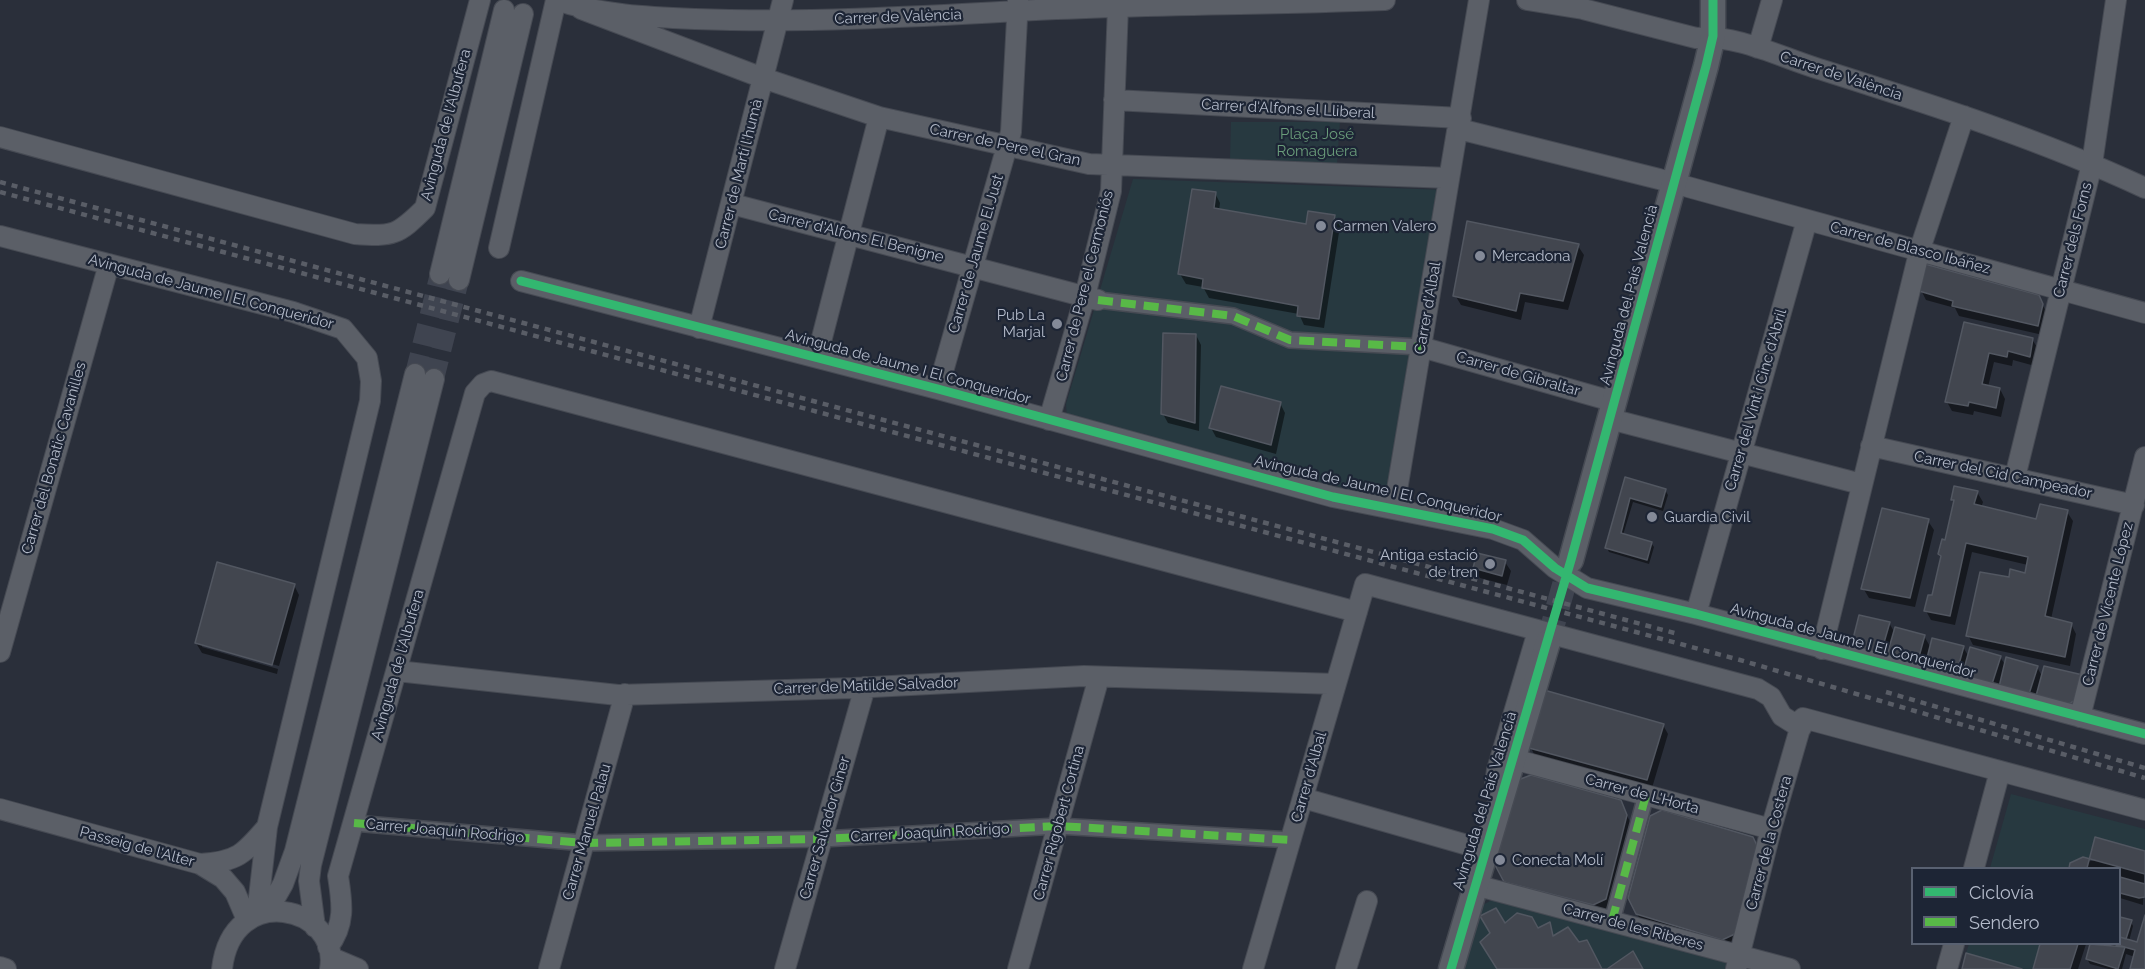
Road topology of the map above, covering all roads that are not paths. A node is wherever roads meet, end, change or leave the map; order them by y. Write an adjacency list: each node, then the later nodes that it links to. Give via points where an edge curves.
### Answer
1 (480, 0): 22 (street, Avinguda de l'Albufera, via 425,208 403,230 380,236 355,234)
2 (556, 0): 13 (street, Carrer de València); 33 (street)
3 (783, 0): 14 (street, Carrer de Martí l'humà)
4 (1385, 0): 10 (street, Carrer de València)
5 (1479, 0): 21 (street, Carrer d'Albal)
6 (1527, 0): 15 (street, Carrer de València, via 1582,9 1696,38)
7 (1713, 0): 15 (street, Avinguda del País Valencià)
8 (1772, 0): 16 (street)
9 (2116, 0): 24 (street, Carrer dels Forns)
10 (1276, 2): 12 (street, Carrer de València)
11 (1018, 5): 12 (street, Carrer de València); 14 (street, Carrer de València, via 890,19); 23 (street, Carrer de Jaume El Just)
12 (1118, 6): 18 (street, Carrer de Pere el Cermoniós)
13 (581, 9): 14 (street, Carrer de València, via 640,16); 17 (street, Carrer de Pere el Gran)
14 (777, 20): 17 (street, Carrer de Martí l'humà)
15 (1713, 36): 16 (street, Carrer de València); 27 (street, Avinguda del País Valencià)
16 (1758, 48): 19 (street, Carrer de València)
17 (763, 78): 20 (street, Carrer de Pere el Gran); 29 (street, Carrer de Martí l'humà)
18 (1114, 100): 21 (street, Carrer d'Alfons el Lliberal); 25 (street, Carrer de Pere el Cermoniós)
19 (1964, 116): 24 (street, Carrer de València); 34 (street)
20 (879, 117): 23 (street, Carrer de Pere el Gran); 32 (street)
21 (1460, 123): 26 (street, Carrer d'Albal); 27 (street, Carrer d'Alfons el Lliberal)
22 (0, 137)
23 (1007, 146): 25 (street, Carrer de Pere el Gran, via 1089,164); 36 (street, Carrer de Jaume El Just)
24 (2092, 164): 28 (street, Carrer de València); 40 (street, Carrer dels Forns)
25 (1112, 165): 26 (street, Carrer de Pere el Gran); 41 (street, Carrer de Pere el Cermoniós, via 1111,191)
26 (1449, 178): 44 (street, Carrer d'Albal)
27 (1675, 183): 30 (street, Carrer de Blasco Ibáñez); 47 (street, Avinguda del País Valencià)
28 (2145, 188)
29 (732, 204): 32 (street, Carrer d'Alfons El Benigne); 43 (street, Carrer de Martí l'humà)
30 (1807, 220): 34 (street, Carrer de Blasco Ibáñez); 50 (street, Carrer del Vint i Cinc d'Abril)
31 (0, 236): 35 (street, Avinguda de Jaume I El Conqueridor)
32 (846, 236): 36 (street, Carrer d'Alfons El Benigne); 45 (street)
33 (499, 248)
34 (1920, 249): 40 (street, Carrer de Blasco Ibáñez); 49 (street)
35 (109, 264): 61 (street, Carrer del Bonatic Cavanilles); 79 (street, Avinguda de Jaume I El Conqueridor, via 343,329 367,358 372,381 370,401)
36 (974, 266): 41 (street, Carrer d'Alfons El Benigne); 46 (street, Carrer de Jaume El Just)
37 (440, 274): 38 (street, Avinguda de l'Albufera, via 514,12)
38 (459, 280)
39 (521, 281): 43 (street, Avinguda de Jaume I El Conqueridor)
40 (2060, 289): 42 (street, Carrer de Blasco Ibáñez); 52 (street, Carrer dels Forns)
41 (1091, 298): 44 (street, via 1233,316 1290,340); 48 (street, Carrer de Pere el Cermoniós)
42 (2145, 313)
43 (699, 328): 45 (street, Avinguda de Jaume I El Conqueridor)
44 (1421, 347): 47 (street, Carrer de Gibraltar); 55 (street, Carrer d'Albal)
45 (817, 357): 46 (street, Avinguda de Jaume I El Conqueridor)
46 (938, 389): 48 (street, Avinguda de Jaume I El Conqueridor)
47 (1613, 410): 50 (street, Carrer de Gibraltar); 56 (street, Avinguda del País Valencià)
48 (1049, 420): 55 (street, Avinguda de Jaume I El Conqueridor, via 1333,497)
49 (1871, 446): 52 (street, Carrer del Cid Campeador); 53 (street)
50 (1741, 453): 53 (street, Carrer de Gibraltar); 58 (street, Carrer del Vint i Cinc d'Abril)
51 (2145, 457): 54 (street, Carrer de Vicente López)
52 (2015, 477): 54 (street, Carrer del Cid Campeador)
53 (1861, 484): 60 (street)
54 (2134, 504): 67 (street, Carrer de Vicente López)
55 (1394, 508): 58 (street, Avinguda de Jaume I El Conqueridor, via 1492,529 1523,540 1555,568 1587,588)
56 (1571, 560)
57 (1357, 612): 59 (street, Carrer d'Albal, via 1365,584); 62 (street, Avinguda de l'Albufera, via 500,383 483,384 475,393); 64 (street, Carrer d'Albal)
58 (1696, 614): 60 (street, Avinguda de Jaume I El Conqueridor)
59 (1543, 636): 68 (street, via 1758,689 1771,697 1782,717); 70 (street, Avinguda del País Valencià); 74 (street, Avinguda del País Valencià, via 1497,770 1495,785)
60 (1822, 649): 67 (street, Avinguda de Jaume I El Conqueridor)
61 (0, 652)
62 (397, 671): 66 (street, Carrer de Matilde Salvador); 77 (street, Avinguda de l'Albufera)
63 (1099, 676): 64 (street, Carrer de Matilde Salvador); 65 (street, Carrer de Matilde Salvador); 78 (street, Carrer Rigobert Cortina)
64 (1336, 684): 73 (street, Carrer d'Albal)
65 (865, 687): 66 (street, Carrer de Matilde Salvador); 81 (street, Carrer Salvador Giner)
66 (625, 694): 83 (street, Carrer Manuel Palau)
67 (2080, 717): 69 (street, Avinguda de Jaume I El Conqueridor)
68 (1802, 723): 71 (street); 80 (street, Carrer de la Costera)
69 (2145, 734)
70 (1513, 759): 72 (street, Carrer de L'Horta); 74 (street, Avinguda del País Valencià)
71 (2000, 771): 76 (street); 86 (street)
72 (1646, 795): 80 (street, Carrer de L'Horta); 90 (street)
73 (1304, 798): 82 (street, Carrer d'Albal); 84 (street)
74 (1500, 801): 84 (street, Avinguda del País Valencià)
75 (0, 809): 85 (street, Passeig de l'Alter)
76 (2145, 810)
77 (354, 823): 83 (street, Carrer Joaquín Rodrigo); 93 (street, Avinguda de l'Albufera, via 338,876 343,911)
78 (1058, 826): 81 (street, Carrer Joaquín Rodrigo); 82 (street, Carrer Joaquín Rodrigo); 101 (street, Carrer Rigobert Cortina)
79 (267, 827): 85 (street, via 241,856); 89 (street)
80 (1771, 829): 94 (street, Carrer de la Costera)
81 (822, 838): 83 (street, Carrer Joaquín Rodrigo); 100 (street, Carrer Salvador Giner)
82 (1291, 840): 102 (street, Carrer d'Albal)
83 (584, 843): 99 (street, Carrer Manuel Palau)
84 (1485, 850): 87 (street, Avinguda del País Valencià)
85 (200, 864): 89 (street, Passeig de l'Alter, via 224,878)
86 (1974, 867)
87 (1475, 885): 90 (street, Carrer de les Riberes); 104 (street, Avinguda del País Valencià)
88 (1367, 901): 103 (street)
89 (257, 916): 91 (street, via 286,912); 91 (street, via 283,884 295,851 424,377 311,865 309,881); 97 (street, via 233,932 224,950)
90 (1612, 921): 94 (street, Carrer de les Riberes)
91 (315, 927): 93 (street)
92 (1954, 945): 106 (street)
93 (330, 958): 98 (street)
94 (1738, 962): 105 (street, Carrer de les Riberes)
95 (0, 967): 96 (street)
96 (6, 969)
97 (222, 969)
98 (358, 969)
99 (549, 969)
100 (785, 969)
101 (1018, 969)
102 (1253, 969)
103 (1346, 969)
104 (1451, 969)
105 (1790, 969)
106 (1947, 969)

